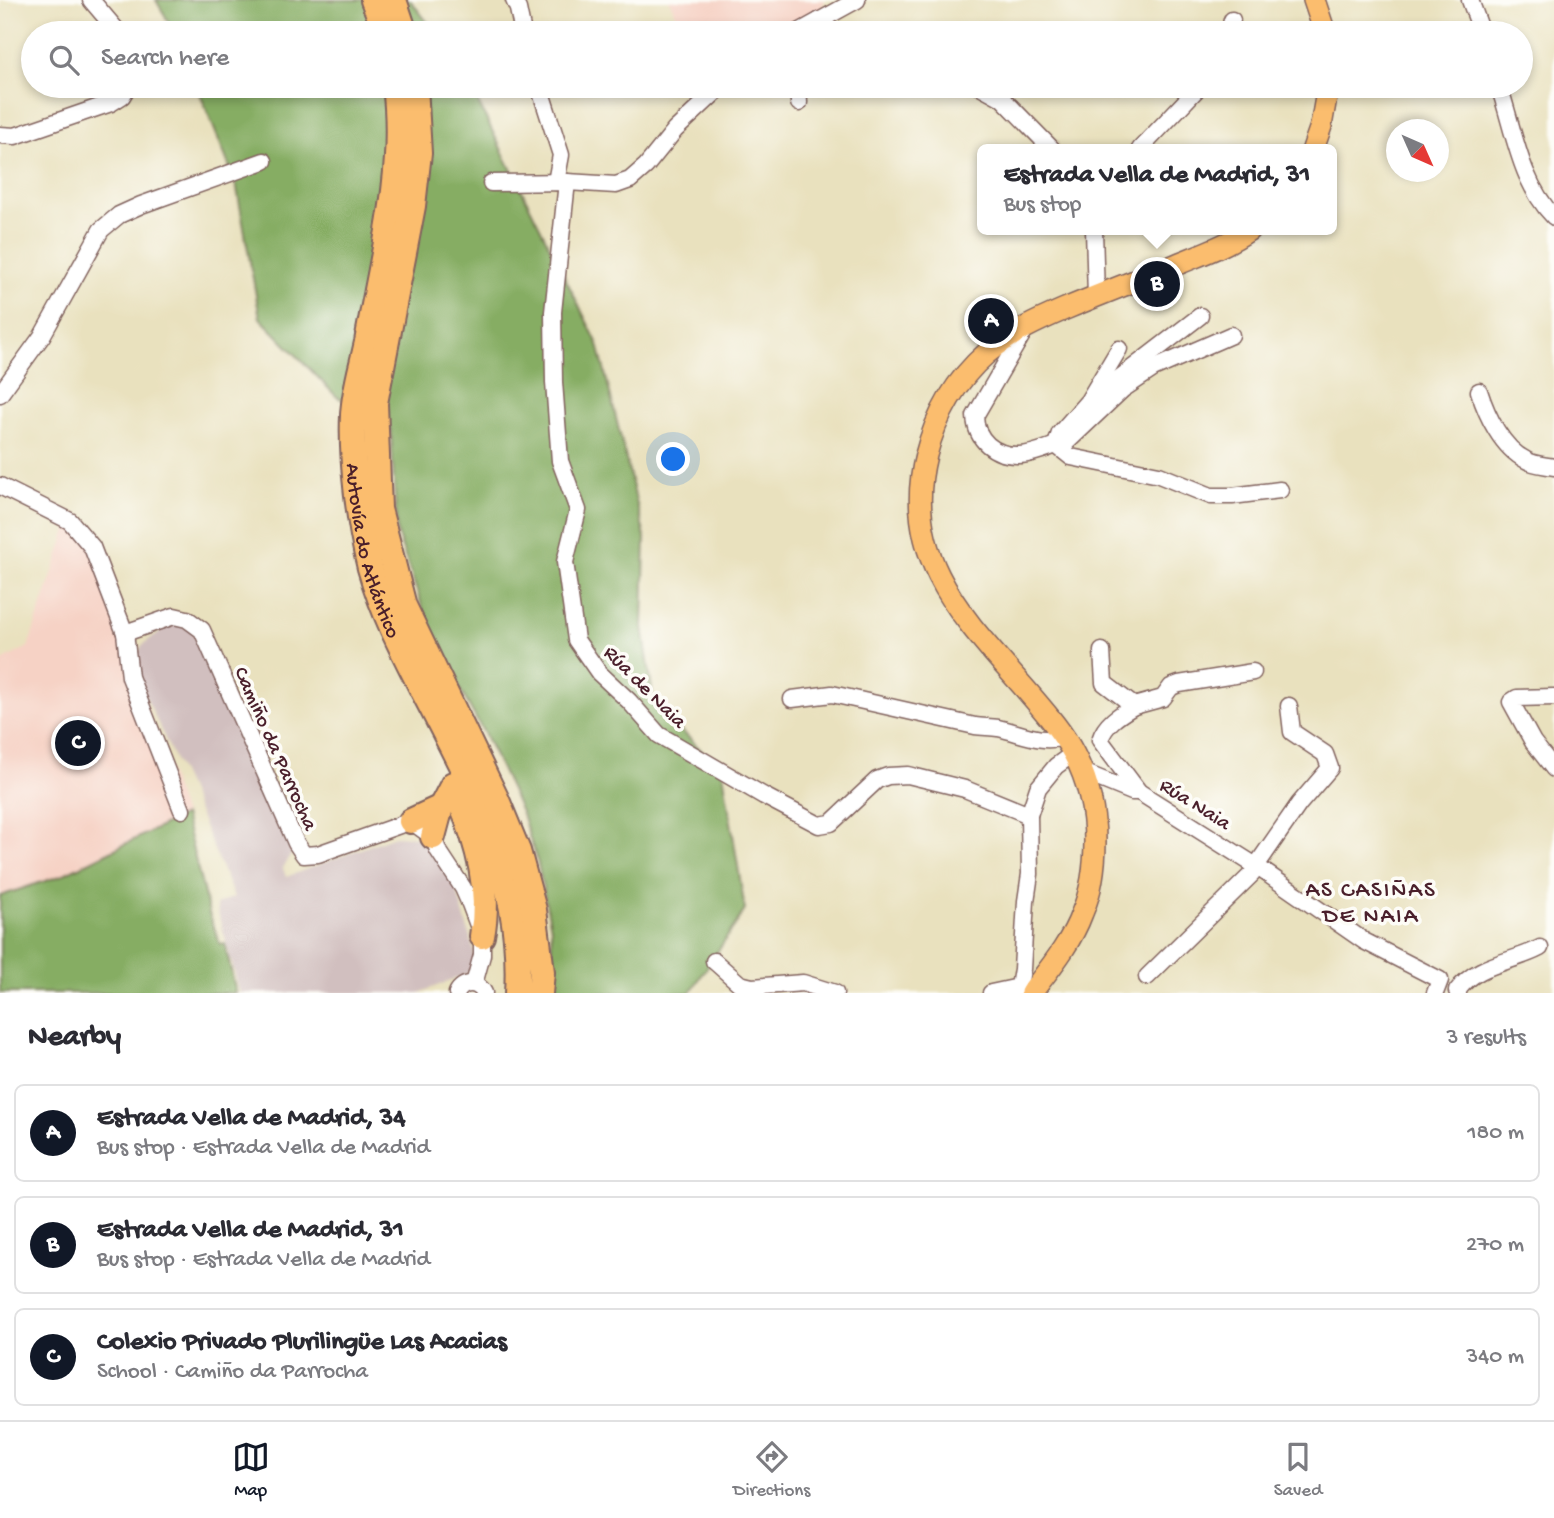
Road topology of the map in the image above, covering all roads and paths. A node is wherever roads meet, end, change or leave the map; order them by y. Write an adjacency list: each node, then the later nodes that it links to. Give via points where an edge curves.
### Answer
1 (91, 0): 9 (street)
2 (373, 0): 10 (highway)
3 (394, 0): 11 (highway)
4 (514, 0): 12 (street)
5 (857, 0): 8 (street)
6 (1314, 0): 13 (main road)
7 (1470, 0): 14 (street)
8 (825, 13)
9 (109, 21)
10 (381, 21)
11 (401, 21)
12 (520, 21)
13 (1321, 21)
14 (1478, 21)
15 (119, 98): 26 (street, via 15,136)
16 (397, 98): 46 (highway, Autovía do Atlántico, via 393,204 353,414)
17 (416, 98): 76 (highway, Autovía do Atlántico, via 419,153 413,206 375,403 379,509 404,606 518,851 534,910 542,972)
18 (544, 98): 31 (street, Rúa de Naia, via 561,155)
19 (709, 98): 31 (street, via 630,180 616,185)
20 (799, 98): 25 (street)
21 (1002, 98): 27 (street)
22 (1189, 98): 28 (street)
23 (1326, 98): 29 (main road)
24 (1503, 98): 33 (street, via 1528,179)
25 (799, 103)
26 (0, 135)
27 (1047, 144)
28 (1145, 144)
29 (1315, 144)
30 (264, 161): 42 (street, via 141,205 101,230 42,336)
31 (561, 182): 32 (street); 62 (street, Rúa de Naia, via 554,382 561,461 578,510 565,562 576,640 599,673 659,735 819,825 831,823 877,780 908,775 965,789)
32 (491, 183)
33 (1554, 217)
34 (1094, 235): 36 (street)
35 (1240, 235): 36 (main road)
36 (1096, 297): 38 (main road)
37 (1200, 316): 43 (street)
38 (1027, 326): 44 (street, via 975,416 976,431 986,444 1006,454 1022,456); 56 (main road, via 969,370 940,414 924,465 922,513 928,547 947,595)
39 (1231, 335): 44 (street, via 1153,369 1123,389 1066,443)
40 (1119, 349): 43 (street)
41 (1479, 391): 45 (street, via 1495,428 1523,459)
42 (0, 394)
43 (1088, 401): 44 (street, via 1060,433)
44 (1056, 445): 48 (street, via 1071,457 1159,475 1211,496)
45 (1554, 467)
46 (355, 479): 58 (highway, via 357,558 364,587 375,621); 75 (highway, Autovía do Atlántico, via 370,567 390,625 472,786 496,845 514,914)
47 (0, 486): 49 (street, via 69,522 92,547)
48 (1280, 490)
49 (125, 633): 61 (street, via 130,677); 63 (street, Camiño da Parrocha, via 174,616 202,630 304,855)
50 (1102, 651): 54 (street, via 1104,683)
51 (1252, 672): 54 (street, Rúa Naia, via 1179,684 1163,698)
52 (1554, 697): 57 (street, via 1511,702)
53 (792, 699): 56 (street, via 832,694 1053,740)
54 (1135, 706): 59 (street, Rúa Naia, via 1117,717 1100,740)
55 (1289, 706): 65 (street, via 1292,732 1325,754 1329,768)
56 (1074, 754): 59 (street, via 1132,792); 62 (street, via 1056,766 1038,788); 72 (main road, via 1091,802 1095,833 1091,887 1070,939)
57 (1554, 769)
58 (453, 785): 60 (highway); 66 (highway, via 483,874)
59 (1139, 792): 65 (street, Rúa Naia)
60 (441, 807): 63 (highway); 64 (highway)
61 (182, 810)
62 (1030, 816): 72 (street, via 1022,969)
63 (411, 821): 64 (street)
64 (433, 837): 66 (street, via 463,888)
65 (1256, 866): 69 (street); 70 (street, Rúa Naia)
66 (482, 936): 71 (street)
67 (1540, 948): 73 (street, Rúa Naia, via 1486,967 1463,982)
68 (714, 961): 77 (street, via 740,984 803,983)
69 (1147, 977)
70 (1438, 987): 73 (street, Rúa Naia)
71 (479, 988): 74 (street, via 467,984)
72 (1026, 991): 78 (street)
73 (1457, 992)
74 (457, 993)
75 (517, 993)
76 (540, 993)
77 (835, 993)
78 (991, 993)

